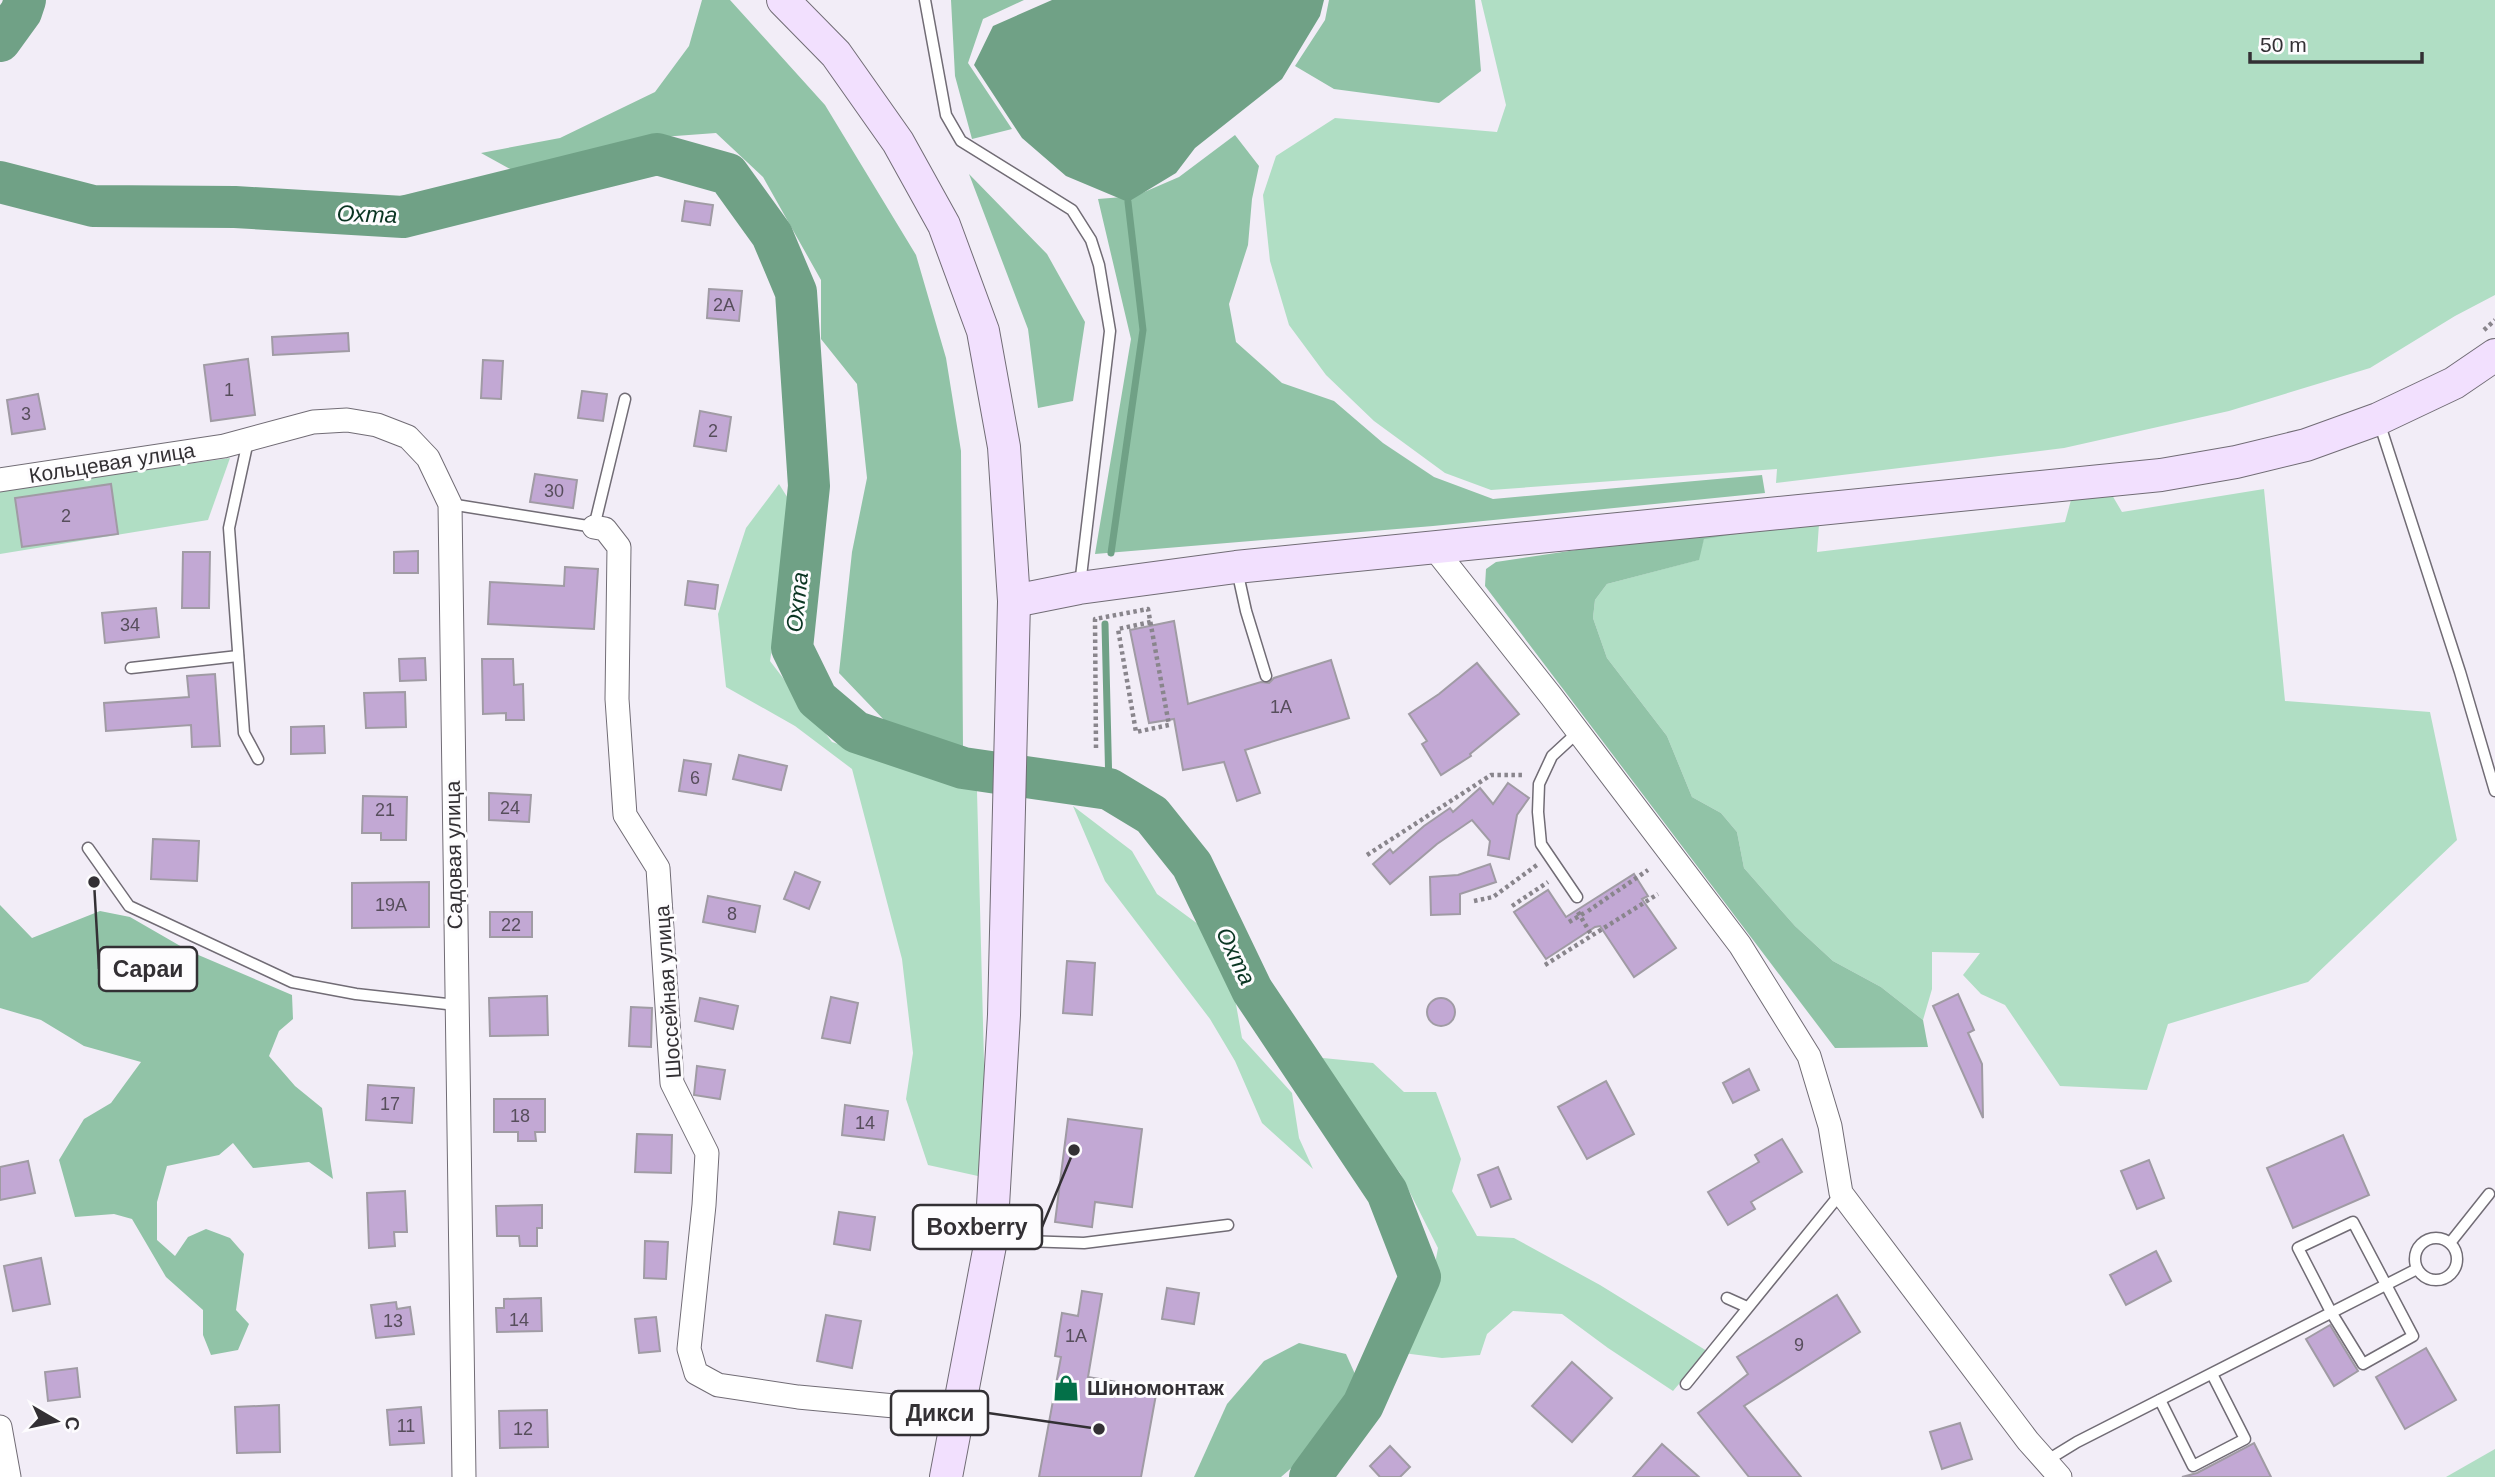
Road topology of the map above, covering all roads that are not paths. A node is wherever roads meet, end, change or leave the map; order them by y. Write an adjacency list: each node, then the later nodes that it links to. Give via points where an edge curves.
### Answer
1 (783, 0): 14 (main road, via 836,54 898,142 944,225 983,331 1004,447)
2 (925, 0): 13 (lane, via 946,115 961,141 1072,209 1091,240 1099,265 1110,331)
3 (2488, 344): 5 (main road, via 2454,383)
4 (625, 399): 10 (lane)
5 (2378, 419): 11 (main road, via 2306,445 2161,475); 20 (lane)
6 (248, 441): 7 (street, Садовая улица); 9 (street, Садовая улица, via 313,422 347,420 377,425 408,438 428,458); 15 (lane, via 229,528)
7 (223, 446): 8 (street, Кольцевая улица)
8 (0, 480)
9 (450, 504): 10 (lane); 23 (street, Садовая улица)
10 (594, 527): 37 (street, Шоссейная улица, via 605,529 619,547 617,699 625,815 658,868 672,1083 707,1153 689,1349 696,1373 718,1385 798,1397)
11 (1434, 548): 12 (main road); 18 (street)
12 (1237, 567): 13 (main road); 17 (lane)
13 (1079, 588): 14 (main road)
14 (1014, 601): 27 (main road, via 1004,1016)
15 (238, 656): 16 (lane); 19 (lane, via 244,733)
16 (131, 668)
17 (1266, 676)
18 (1578, 732): 22 (lane, via 1552,756 1539,785 1538,812 1541,844); 24 (street, via 1740,945 1809,1056 1830,1126)
19 (258, 759)
20 (2495, 791)
21 (88, 848): 23 (lane, via 129,906 292,982)
22 (1577, 897)
23 (456, 1005): 41 (street, Садовая улица)
24 (1841, 1193): 32 (lane); 39 (street)
25 (2489, 1194): 28 (lane)
26 (1228, 1225): 27 (lane, via 1084,1243)
27 (991, 1240): 37 (main road)
28 (2450, 1243): 29 (lane, via 2426,1240 2415,1252); 29 (lane, via 2457,1258 2452,1273 2437,1281)
29 (2417, 1269): 30 (lane)
30 (2386, 1284): 33 (lane); 33 (lane, via 2413,1336 2363,1364); 33 (lane, via 2353,1223 2298,1248)
31 (1727, 1298): 32 (lane)
32 (1747, 1307): 35 (lane)
33 (2331, 1312): 34 (lane)
34 (2211, 1374): 36 (lane); 36 (lane, via 2245,1439 2193,1466)
35 (1686, 1384)
36 (2160, 1400): 39 (lane)
37 (959, 1412): 42 (main road)
38 (0, 1427): 40 (street)
39 (2053, 1469)
40 (9, 1477)
41 (464, 1477)
42 (946, 1477)

